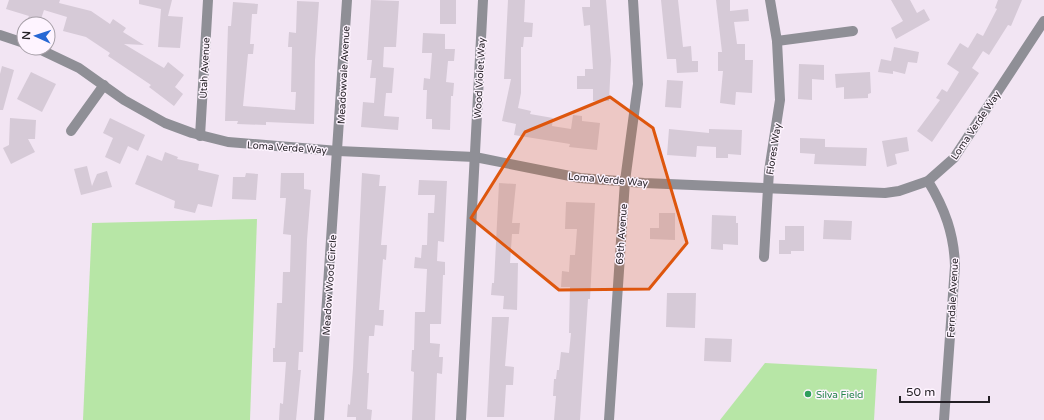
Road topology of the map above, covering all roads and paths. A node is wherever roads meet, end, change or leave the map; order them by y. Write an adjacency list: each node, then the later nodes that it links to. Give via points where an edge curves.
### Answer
1 (208, 0): 14 (street, Utah Avenue)
2 (347, 0): 15 (street, Meadowvale Avenue)
3 (483, 0): 16 (street, Wood Violet Way)
4 (633, 0): 18 (street, 69th Avenue, via 638,84)
5 (770, 0): 10 (street, Flores Way)
6 (1044, 21): 17 (street, Loma Verde Way, via 960,149 942,170)
7 (853, 31): 10 (street)
8 (0, 36): 9 (street)
9 (16, 41)
10 (777, 41): 19 (street, Flores Way, via 780,100)
11 (54, 56): 12 (street, Loma Verde Way, via 79,68)
12 (104, 85): 13 (street); 14 (street, Loma Verde Way, via 144,112)
13 (71, 131)
14 (200, 136): 15 (street, Loma Verde Way, via 256,146)
15 (338, 151): 16 (street, Loma Verde Way); 21 (street, Meadow Wood Circle)
16 (475, 157): 18 (street, Loma Verde Way, via 580,178); 22 (street)
17 (928, 181): 19 (street, Loma Verde Way, via 885,193); 24 (street, Ferndale Avenue, via 944,211 954,247 955,266)
18 (625, 182): 19 (street, Loma Verde Way); 23 (street, 69th Avenue)
19 (768, 187): 20 (street, Flores Way)
20 (764, 257)
21 (320, 420)
22 (461, 420)
23 (609, 420)
24 (944, 420)

